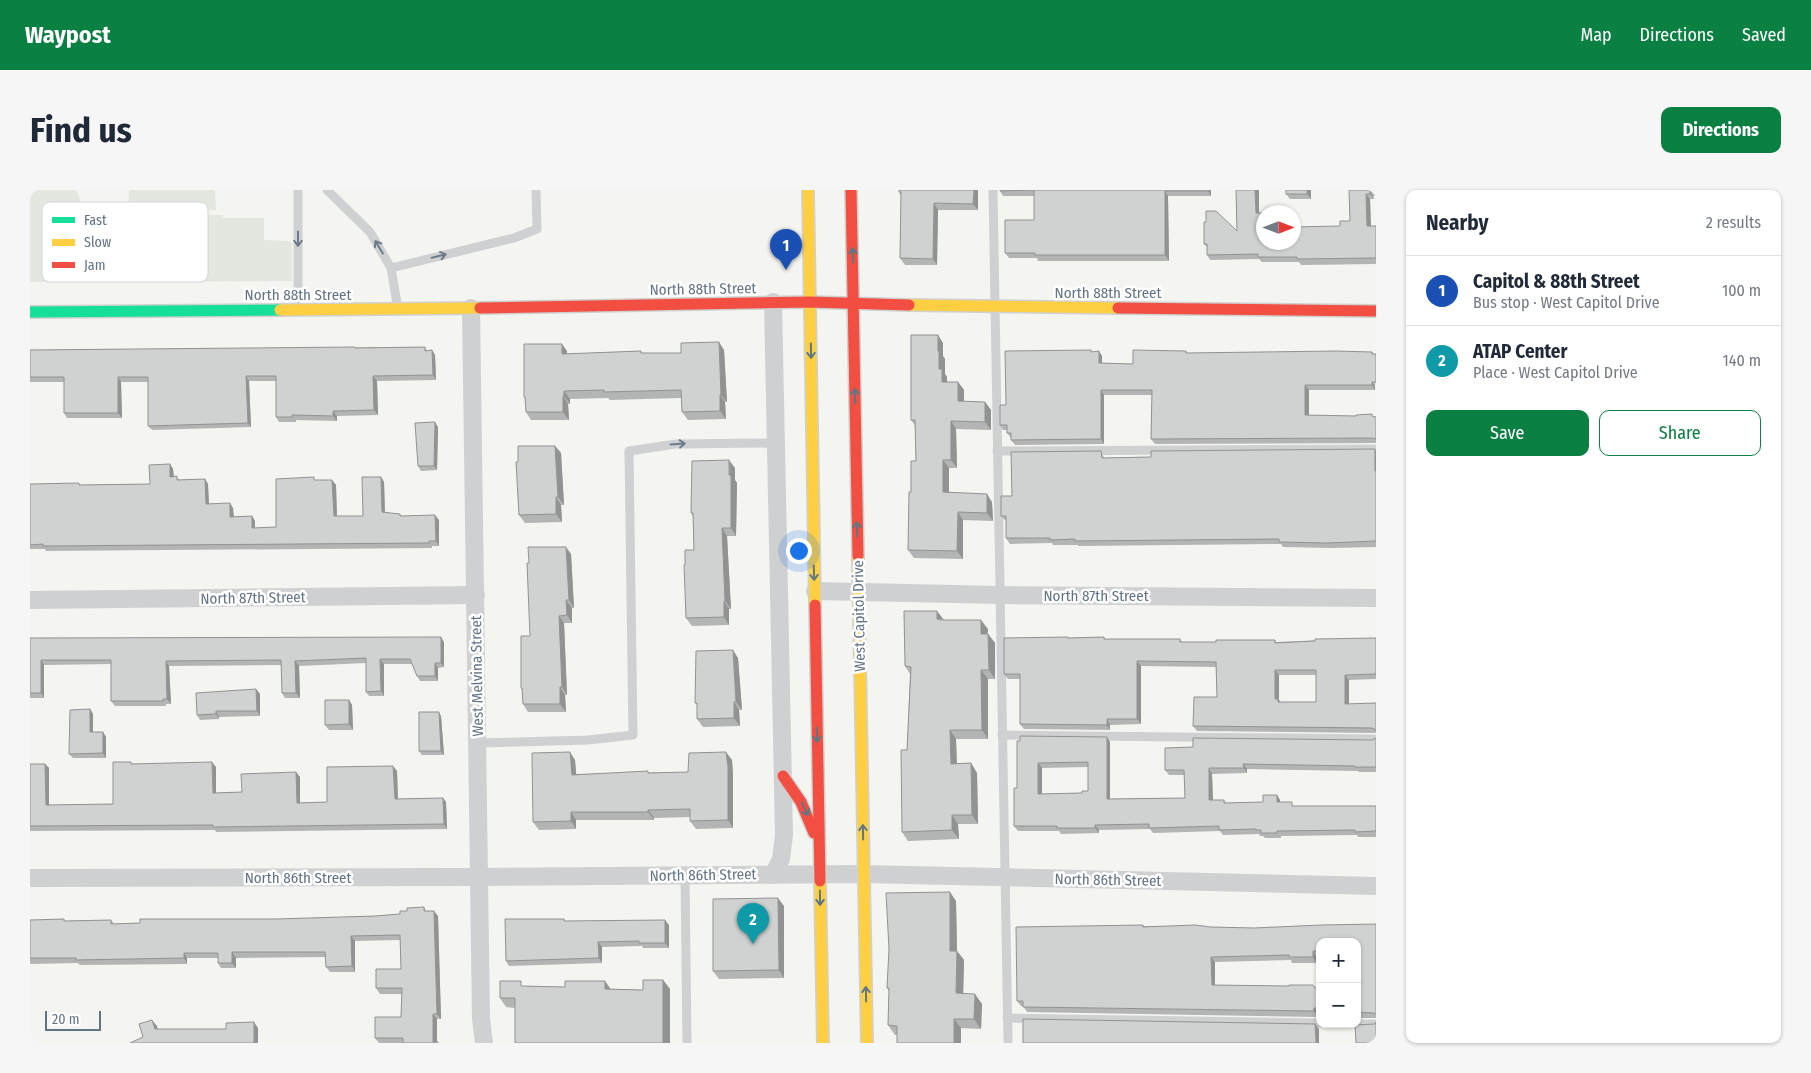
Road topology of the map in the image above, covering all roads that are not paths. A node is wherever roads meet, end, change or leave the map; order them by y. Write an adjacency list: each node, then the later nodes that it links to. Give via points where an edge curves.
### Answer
1 (298, 190): 14 (lane, one-way to 14)
2 (327, 190): 7 (lane, one-way to 2, via 370,232)
3 (536, 190): 7 (lane, one-way to 3, via 514,238 537,229)
4 (808, 190): 9 (main road)
5 (851, 190): 10 (main road, West Capitol Drive, one-way to 5)
6 (993, 190): 12 (lane)
7 (392, 268): 13 (lane)
8 (773, 302): 9 (main road, North 88th Street); 11 (main road, North 88th Street); 17 (street)
9 (810, 302): 10 (main road, North 88th Street); 20 (main road, one-way to 20)
10 (853, 304): 12 (main road, North 88th Street); 21 (main road, West Capitol Drive, one-way to 10)
11 (471, 308): 13 (main road, North 88th Street); 22 (street, West Melvina Street)
12 (995, 308): 15 (main road, North 88th Street); 19 (lane)
13 (398, 309): 14 (main road, North 88th Street)
14 (298, 310): 16 (main road, North 88th Street)
15 (1376, 311)
16 (30, 312)
17 (776, 443): 28 (lane, one-way to 17, via 588,740 633,735 629,451 676,444); 29 (street)
18 (1376, 449): 19 (lane)
19 (997, 451): 23 (lane)
20 (815, 591): 21 (street, North 87th Street); 30 (main road, one-way to 30)
21 (858, 592): 23 (street, North 87th Street); 32 (main road, West Capitol Drive, one-way to 21)
22 (476, 595): 25 (street, North 87th Street); 28 (street, West Melvina Street)
23 (1000, 595): 24 (street, North 87th Street); 26 (lane)
24 (1376, 598)
25 (30, 600)
26 (1002, 735): 27 (lane); 37 (lane)
27 (1376, 739)
28 (478, 743): 35 (street, West Melvina Street)
29 (783, 776): 30 (main road, one-way to 30, via 802,802); 33 (street, via 784,844)
30 (819, 847): 31 (main road)
31 (820, 874): 32 (street, North 86th Street); 33 (street, North 86th Street); 45 (main road, one-way to 45)
32 (864, 874): 37 (street, North 86th Street); 46 (main road, West Capitol Drive, one-way to 32)
33 (773, 875): 34 (street, North 86th Street)
34 (685, 876): 35 (street, North 86th Street); 44 (lane)
35 (479, 877): 36 (street, North 86th Street); 43 (street, West Melvina Street)
36 (30, 878)
37 (1004, 878): 38 (street, North 86th Street); 39 (lane)
38 (1376, 886)
39 (1007, 1018): 40 (lane); 47 (lane)
40 (1316, 1024)
41 (1361, 1024): 42 (lane)
42 (1376, 1024)
43 (484, 1043)
44 (687, 1043)
45 (823, 1043)
46 (866, 1043)
47 (1008, 1043)

